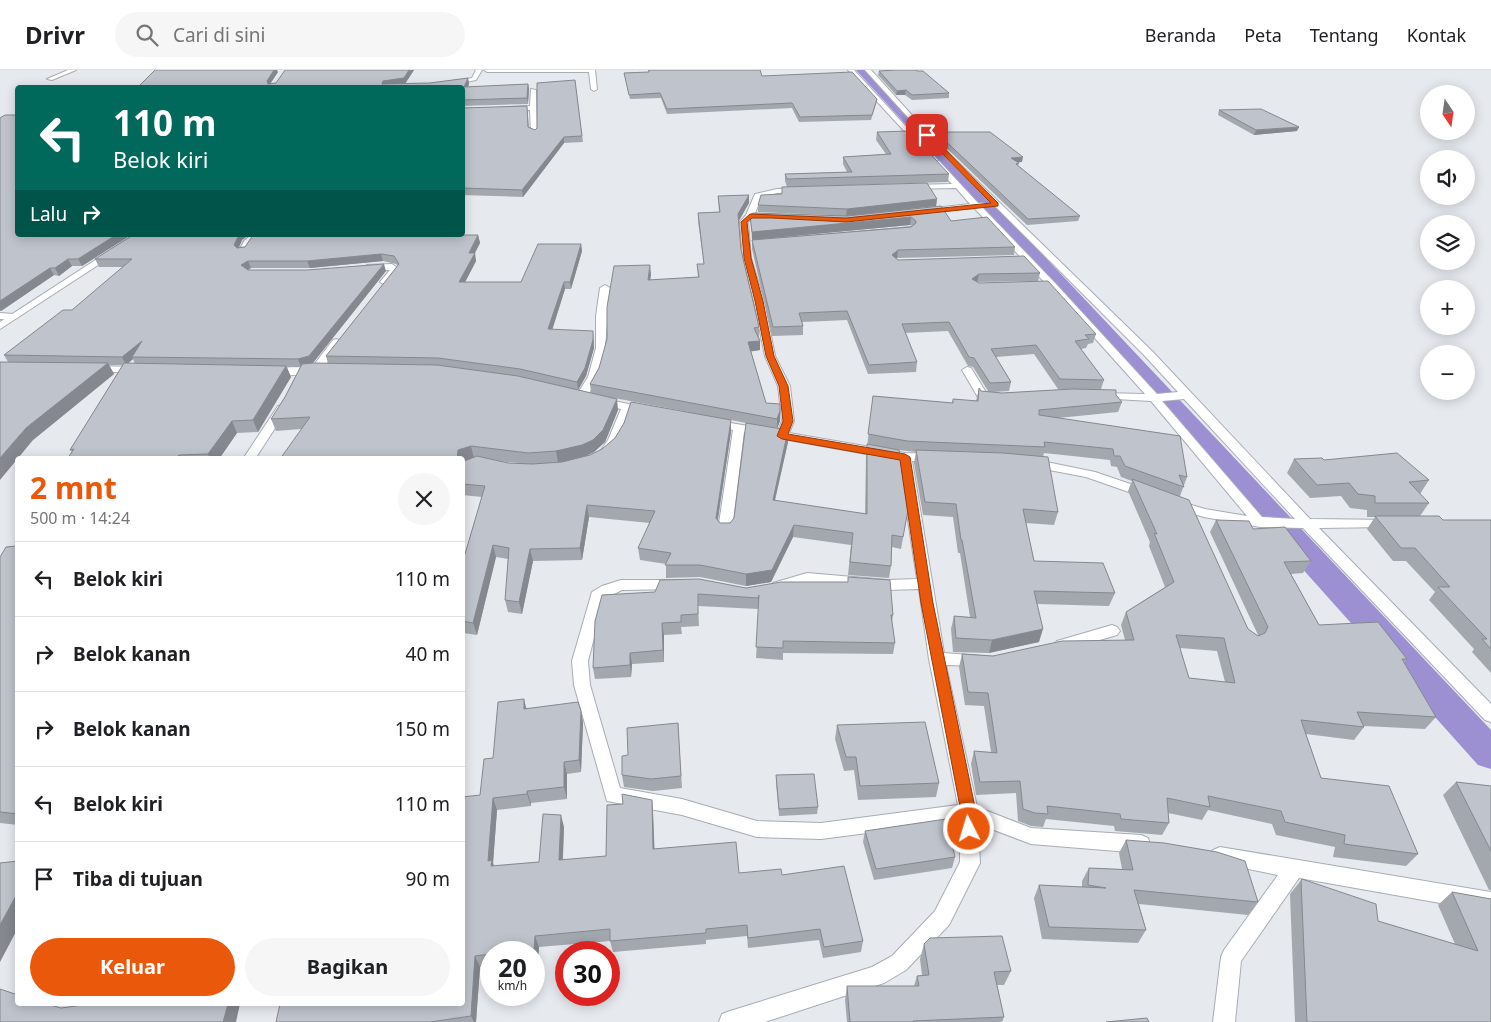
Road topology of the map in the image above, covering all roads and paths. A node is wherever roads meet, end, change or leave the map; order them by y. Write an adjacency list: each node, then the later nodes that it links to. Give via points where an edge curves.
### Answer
1 (73, 70): 7 (street)
2 (479, 70): 8 (street, via 474,79)
3 (487, 70): 4 (street)
4 (590, 70): 9 (street)
5 (851, 70): 14 (street)
6 (868, 70): 17 (street)
7 (50, 79)
8 (446, 84)
9 (594, 89)
10 (533, 90): 11 (street)
11 (533, 108): 12 (street); 13 (street)
12 (502, 109)
13 (534, 133)
14 (958, 186): 15 (street); 18 (street)
15 (901, 188)
16 (806, 190): 51 (street, via 777,191 758,196 754,216 744,222 752,244 747,258 770,356 784,386 788,421)
17 (994, 204): 18 (street); 23 (street)
18 (979, 205): 19 (street); 24 (street)
19 (913, 212)
20 (137, 237): 31 (street)
21 (254, 237): 22 (street)
22 (243, 251)
23 (1048, 258): 24 (street); 26 (street)
24 (1026, 259): 27 (street)
25 (354, 269): 28 (street, via 392,267 394,273)
26 (1074, 284): 27 (street); 43 (street)
27 (1051, 285): 44 (street)
28 (381, 287)
29 (605, 288): 47 (street, via 600,316 601,348 593,377 578,395)
30 (0, 316): 31 (street)
31 (13, 317): 32 (street)
32 (0, 326)
33 (341, 337): 35 (street)
34 (78, 369): 37 (street)
35 (317, 369): 36 (street); 40 (street)
36 (336, 369)
37 (155, 370)
38 (967, 370): 45 (street, via 983,397)
39 (262, 371): 40 (street)
40 (300, 372): 41 (street)
41 (294, 385)
42 (1086, 395): 44 (street)
43 (1187, 395): 44 (street); 59 (street)
44 (1157, 397): 58 (street)
45 (1001, 398)
46 (286, 400): 52 (street)
47 (627, 407): 48 (street); 54 (street, via 614,440 602,456)
48 (664, 414)
49 (702, 420): 50 (street)
50 (739, 427): 51 (street); 62 (street)
51 (782, 436): 53 (street)
52 (251, 456)
53 (905, 457): 55 (street); 64 (street)
54 (594, 459)
55 (944, 459)
56 (1020, 462): 57 (street, via 1095,474)
57 (1190, 510): 58 (street); 61 (street)
58 (1264, 523): 59 (street)
59 (1306, 523): 60 (street); 70 (street)
60 (1403, 523)
61 (1198, 527)
62 (724, 530)
63 (690, 584): 71 (street, via 621,585 598,596 580,661 582,685 613,796 682,807 757,829 821,831)
64 (924, 584): 65 (street, via 888,585 807,578); 68 (street)
65 (761, 591)
66 (1112, 631): 67 (street)
67 (1043, 649)
68 (937, 659): 69 (street); 71 (street)
69 (990, 661)
70 (1491, 715)
71 (969, 812): 72 (street, via 1031,836); 76 (street, via 970,863 942,918 898,963 877,976)
72 (1156, 845)
73 (1202, 853): 74 (street)
74 (1296, 868): 75 (street); 77 (street, via 1230,956)
75 (1491, 902)
76 (730, 1022)
77 (1224, 1022)

